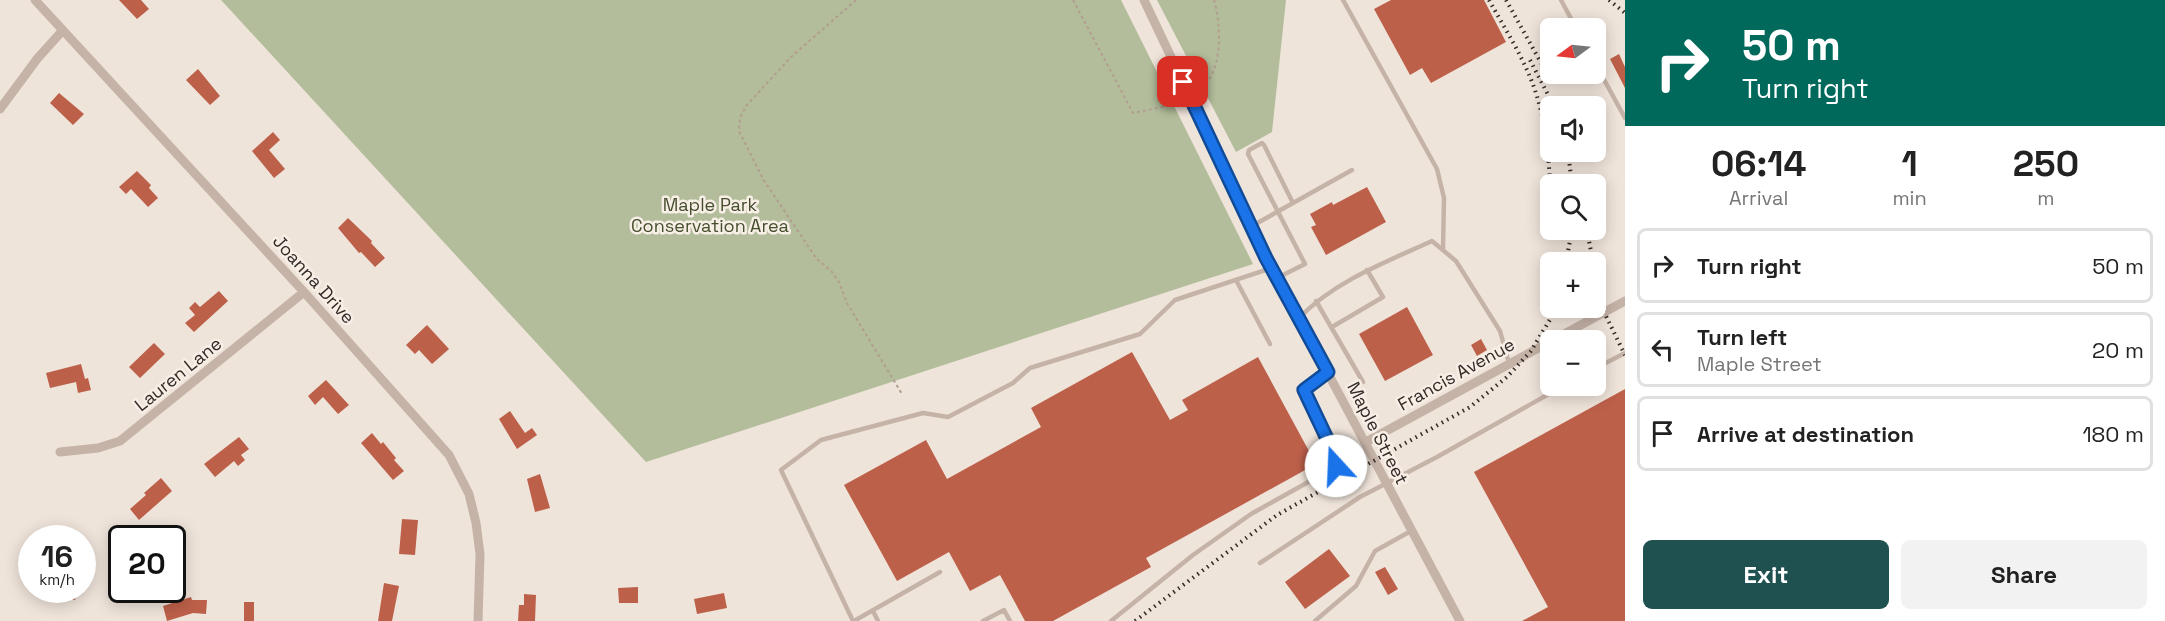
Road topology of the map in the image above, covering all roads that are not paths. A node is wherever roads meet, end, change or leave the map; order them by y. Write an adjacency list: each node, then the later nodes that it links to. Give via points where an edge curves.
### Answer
1 (35, 0): 6 (street, Joanna Drive)
2 (1144, 0): 13 (street, Maple Street)
3 (1343, 0): 14 (lane, via 1437,169 1444,198)
4 (1561, 0): 5 (lane)
5 (1571, 18)
6 (63, 30): 8 (street); 19 (street, Joanna Drive)
7 (1606, 83): 9 (lane)
8 (0, 109)
9 (1625, 118)
10 (1352, 170): 11 (lane)
11 (1293, 203): 12 (lane); 12 (lane, via 1260,144 1248,154)
12 (1278, 211): 13 (lane); 17 (lane, via 1305,264)
13 (1251, 226): 15 (street, Maple Street)
14 (1443, 250): 16 (lane, via 1432,241); 26 (lane, via 1456,261 1500,332)
15 (1272, 268): 17 (street, Maple Street); 18 (lane)
16 (1367, 270): 20 (lane); 23 (lane, via 1383,297)
17 (1277, 278): 22 (street, Maple Street)
18 (1236, 280): 24 (lane); 39 (lane, via 1175,300 1140,334 1030,368 1013,383 948,417 923,413 821,440 781,470)
19 (304, 292): 32 (street, Lauren Lane, via 120,441); 38 (street, Joanna Drive, via 440,442 457,467 469,494 478,540)
20 (1316, 301): 22 (lane); 23 (lane)
21 (1625, 301): 26 (street, Francis Avenue)
22 (1299, 318): 28 (street, Maple Street)
23 (1332, 327): 29 (lane)
24 (1270, 344)
25 (1625, 353): 27 (lane)
26 (1509, 363): 31 (street, Francis Avenue)
27 (1606, 363)
28 (1328, 372): 31 (street, Maple Street); 43 (lane, via 1304,390 1336,466 1251,514)
29 (1363, 382)
30 (1545, 396): 33 (lane)
31 (1366, 442): 33 (street, Maple Street)
32 (60, 452)
33 (1386, 484): 34 (street, Maple Street); 35 (lane)
34 (1411, 531): 44 (lane, via 1375,550 1356,586); 45 (street, Maple Street)
35 (1260, 563)
36 (940, 573): 37 (lane)
37 (873, 611): 39 (lane); 40 (lane)
38 (478, 621)
39 (854, 621)
40 (878, 621)
41 (983, 621): 42 (lane, via 1004,610)
42 (1010, 621)
43 (1111, 621)
44 (1315, 621)
45 (1460, 621)

